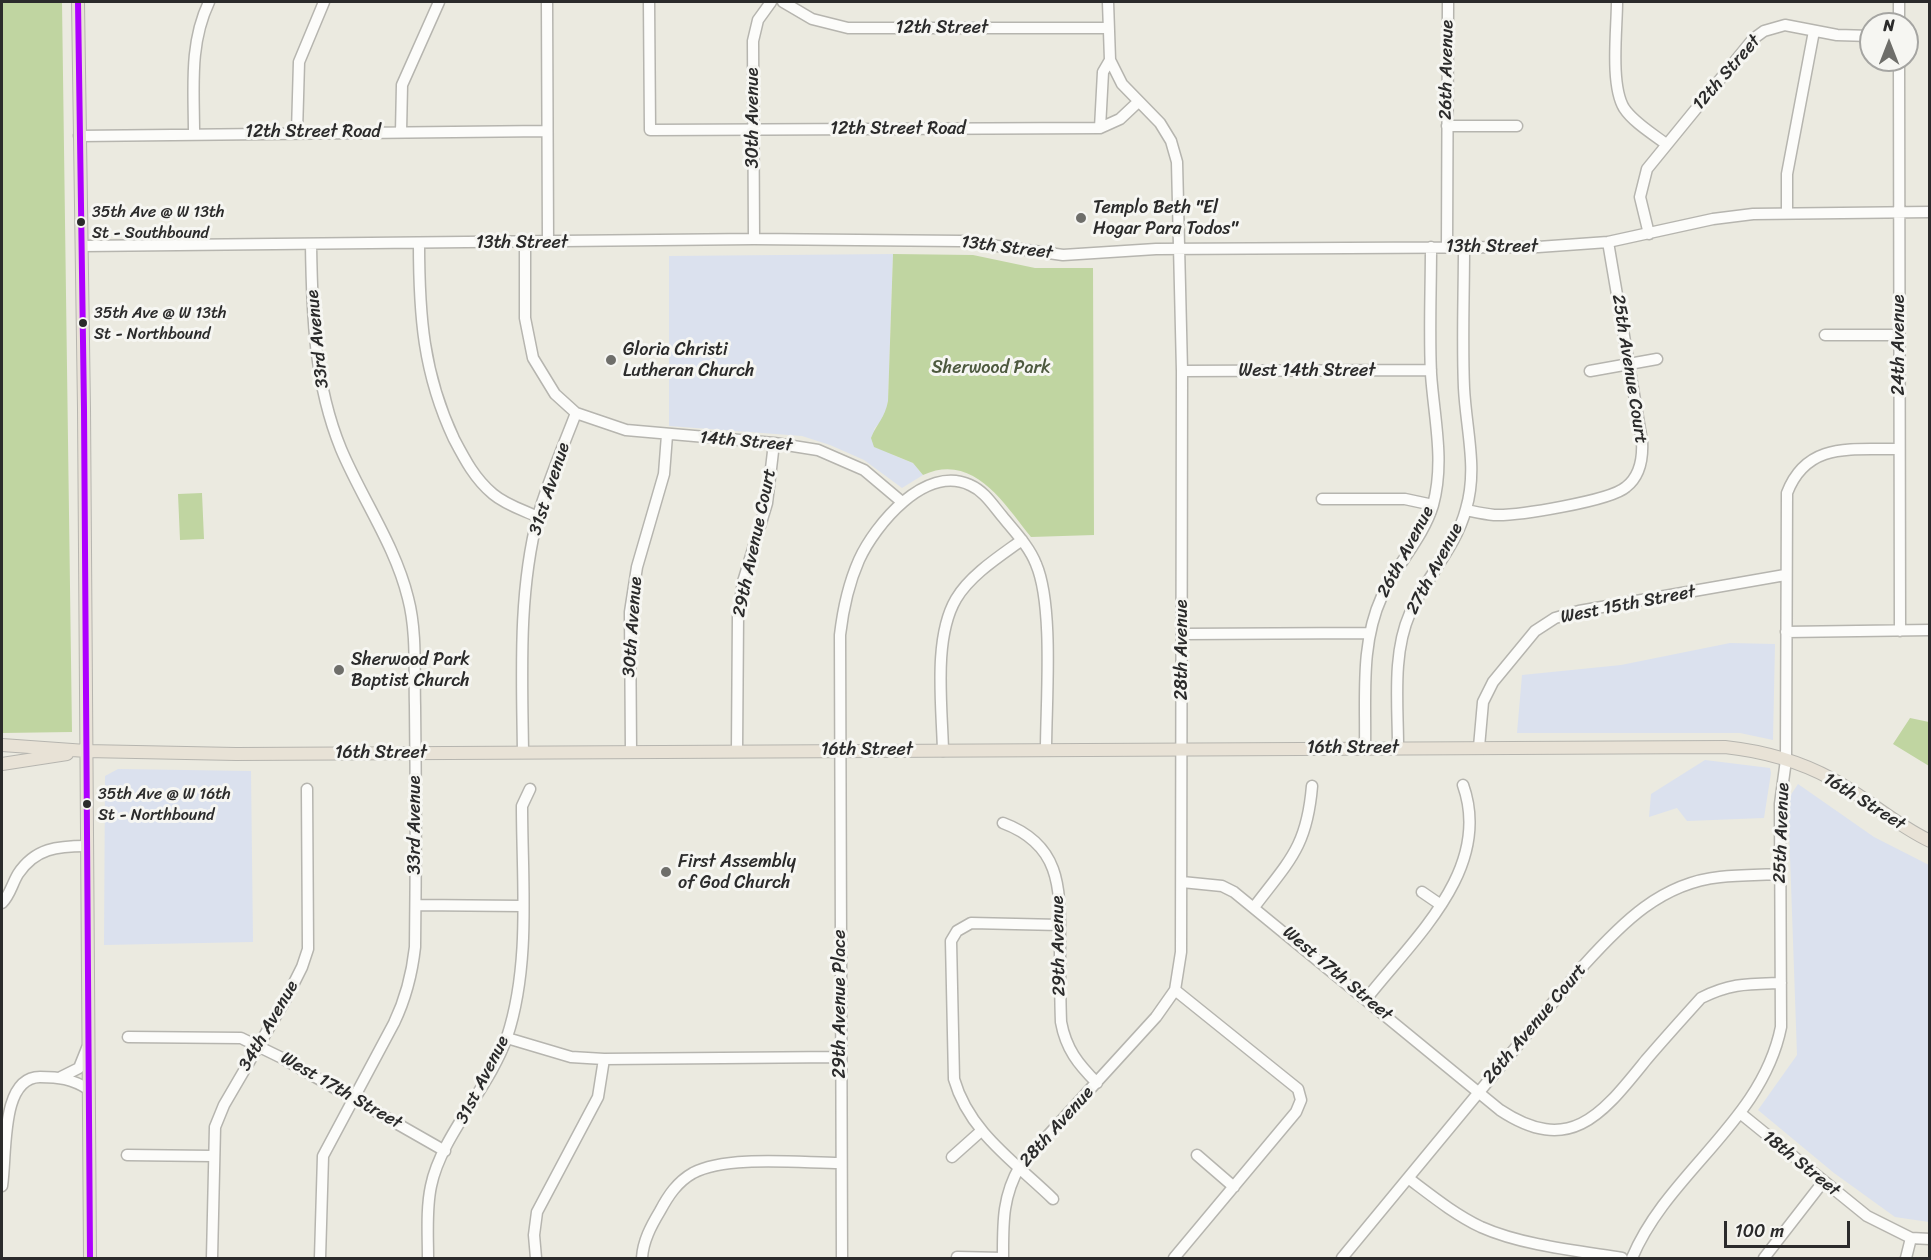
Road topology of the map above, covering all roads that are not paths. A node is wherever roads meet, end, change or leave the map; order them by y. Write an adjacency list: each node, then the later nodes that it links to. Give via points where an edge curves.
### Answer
1 (78, 2): 26 (main road)
2 (209, 2): 25 (street, via 197,30 194,51)
3 (324, 2): 23 (street, via 299,62)
4 (439, 2): 24 (street, via 402,85)
5 (547, 2): 22 (street)
6 (649, 2): 21 (street, 12th Street Road, via 650,130)
7 (771, 2): 21 (street, 30th Avenue, via 758,20 753,41)
8 (783, 2): 12 (street, 12th Street, via 812,20 848,27)
9 (1108, 2): 12 (street, 28th Avenue)
10 (1448, 2): 18 (street, 26th Avenue)
11 (1617, 2): 27 (street, via 1620,99 1631,115)
12 (1107, 28): 15 (street, 28th Avenue)
13 (1814, 31): 14 (street, 12th Street); 27 (street, 12th Street, via 1785,25 1753,39); 30 (street, via 1787,174)
14 (1859, 35)
15 (1110, 60): 17 (street, 28th Avenue); 20 (street, via 1103,72)
16 (1899, 72): 28 (street, 24th Avenue)
17 (1137, 103): 20 (street, via 1120,119); 42 (street, 28th Avenue, via 1160,123 1171,141 1177,162)
18 (1447, 126): 19 (street); 40 (street, 26th Avenue)
19 (1517, 126)
20 (1101, 128): 21 (street, 12th Street Road)
21 (753, 130): 32 (street, 30th Avenue)
22 (548, 131): 24 (street, 12th Street Road); 36 (street)
23 (297, 132): 24 (street, 12th Street Road); 25 (street, 12th Street Road)
24 (401, 132)
25 (194, 133): 26 (street, 12th Street Road)
26 (80, 136): 38 (main road)
27 (1666, 144): 31 (street, via 1647,169 1641,185 1641,205)
28 (1899, 212): 29 (street, 13th Street); 30 (street, 13th Street); 44 (street, 24th Avenue)
29 (1929, 212)
30 (1787, 213): 31 (street, 13th Street, via 1713,219)
31 (1649, 234): 33 (street, 13th Street)
32 (754, 239): 36 (street, 13th Street); 42 (street, 13th Street, via 961,241 1063,255)
33 (1608, 242): 41 (street, 13th Street); 46 (street, 25th Avenue Court)
34 (418, 243): 35 (street, 13th Street); 37 (street, 13th Street); 58 (street, via 419,308 426,360 450,429 479,481 500,500)
35 (525, 243): 36 (street, 13th Street); 50 (street, via 525,318 533,358 555,394)
36 (548, 243)
37 (311, 244): 38 (street, 13th Street); 78 (street, 33rd Avenue, via 312,317 326,404 341,447 400,571 409,599)
38 (82, 246): 73 (main road)
39 (1431, 247): 40 (street, 13th Street); 42 (street, 13th Street); 47 (street, 26th Avenue)
40 (1447, 247): 41 (street, 13th Street)
41 (1464, 247): 57 (street, 27th Avenue, via 1464,386 1472,446)
42 (1179, 249): 48 (street, 28th Avenue)
43 (1825, 335): 44 (street)
44 (1899, 335): 53 (street, 24th Avenue)
45 (1657, 359): 46 (street)
46 (1629, 364): 49 (street); 57 (street, 25th Avenue Court, via 1643,450 1638,471 1622,490 1606,497 1517,513 1496,515)
47 (1431, 370): 48 (street, West 14th Street); 56 (street, 26th Avenue, via 1439,460)
48 (1182, 371): 65 (street, 28th Avenue)
49 (1590, 371)
50 (576, 413): 51 (street, 14th Street, via 626,430); 58 (street, 31st Avenue)
51 (667, 435): 52 (street, 14th Street); 76 (street, 30th Avenue, via 664,474 637,567 630,612)
52 (774, 443): 55 (street, 14th Street, via 840,458 864,470); 77 (street, 29th Avenue Court, via 767,502 739,608)
53 (1899, 449): 60 (street, 25th Avenue, via 1826,453 1796,473 1787,493); 62 (street, 24th Avenue)
54 (1323, 499): 56 (street, via 1405,499)
55 (902, 502): 59 (street, via 937,482 968,484 983,494); 71 (street, via 871,539 845,600 840,635)
56 (1433, 505): 64 (street, 26th Avenue, via 1383,595)
57 (1466, 510): 67 (street, 27th Avenue, via 1404,630 1398,673)
58 (538, 516): 75 (street, 31st Avenue, via 525,592)
59 (1022, 540): 72 (street, via 1037,566 1044,589); 74 (street, via 971,582 949,613 943,643)
60 (1785, 575): 63 (street, 25th Avenue); 68 (street, West 15th Street, via 1555,618 1530,637 1490,687 1479,719)
61 (1929, 630): 62 (street)
62 (1900, 631): 63 (street)
63 (1786, 632): 79 (street, 25th Avenue)
64 (1369, 633): 65 (street); 69 (street, 26th Avenue)
65 (1182, 634): 70 (street, 28th Avenue)
66 (2, 746): 73 (main road, 16th Street)
67 (1398, 747): 68 (main road, 16th Street); 69 (main road, 16th Street)
68 (1479, 747): 79 (main road, 16th Street, via 1727,747)
69 (1365, 748): 70 (main road, 16th Street)
70 (1182, 749): 72 (main road, 16th Street); 89 (street, 28th Avenue)
71 (840, 750): 74 (main road, 16th Street); 77 (main road, 16th Street); 104 (street, 29th Avenue Place)
72 (1046, 750): 74 (main road, 16th Street)
73 (86, 751): 78 (main road, 16th Street); 80 (main road, 16th Street); 87 (main road)
74 (943, 751)
75 (523, 752): 76 (main road, 16th Street); 78 (main road, 16th Street)
76 (631, 752): 77 (main road, 16th Street)
77 (737, 752)
78 (415, 753): 93 (street, 33rd Avenue)
79 (1786, 760): 86 (main road, 16th Street, via 1832,779); 88 (street, 25th Avenue, via 1780,804)
80 (2, 764)
81 (1463, 785): 92 (street, via 1469,803 1468,842 1460,872)
82 (1312, 786): 95 (street, via 1309,817 1299,848)
83 (307, 789): 102 (street, 34th Avenue, via 308,949 287,998)
84 (530, 789): 94 (street, 31st Avenue, via 522,806)
85 (1003, 823): 96 (street, 29th Avenue, via 1033,838 1053,867 1059,891)
86 (1929, 841)
87 (86, 846): 91 (street, via 59,845 38,854 18,875); 103 (main road)
88 (1780, 874): 97 (street, 25th Avenue); 109 (street, 26th Avenue Court, via 1719,877 1692,883 1638,910 1584,964)
89 (1182, 882): 95 (street, West 17th Street, via 1222,886); 98 (street, 28th Avenue, via 1181,952)
90 (1422, 892): 92 (street)
91 (2, 903)
92 (1441, 904): 99 (street)
93 (416, 905): 94 (street); 110 (street, 33rd Avenue, via 415,947 404,1003)
94 (522, 906): 101 (street, 31st Avenue, via 519,980)
95 (1255, 906): 99 (street, West 17th Street)
96 (1060, 926): 107 (street, 29th Avenue, via 1061,1022 1065,1042 1078,1065); 112 (street, via 971,923 957,931 951,941 954,1079 960,1100)
97 (1781, 983): 109 (street, West 17th Street, via 1738,984 1701,998 1616,1097 1598,1115 1581,1124 1538,1129 1514,1119); 111 (street, 25th Avenue, via 1777,1047 1769,1069)
98 (1175, 990): 107 (street, 28th Avenue); 123 (street, via 1298,1089 1301,1100 1296,1112)
99 (1367, 998): 109 (street, West 17th Street)
100 (128, 1037): 102 (street, West 17th Street, via 228,1036)
101 (507, 1038): 105 (street, via 571,1057); 113 (street, 31st Avenue)
102 (259, 1045): 110 (street, West 17th Street); 116 (street, 34th Avenue, via 219,1116)
103 (87, 1048): 106 (street, via 80,1068); 108 (main road)
104 (840, 1057): 105 (street); 118 (street, 29th Avenue Place)
105 (604, 1059): 132 (street, via 598,1097 537,1212)
106 (61, 1077): 108 (street); 122 (street, via 29,1077 10,1095 4,1115)
107 (1097, 1083): 119 (street, 28th Avenue)
108 (88, 1089): 128 (main road)
109 (1479, 1093): 120 (street, 26th Avenue Court)
110 (353, 1098): 113 (street, West 17th Street); 130 (street, 33rd Avenue, via 323,1156)
111 (1740, 1113): 121 (street, 18th Street); 139 (street, 25th Avenue, via 1647,1228)
112 (980, 1132): 117 (street); 119 (street)
113 (445, 1151): 131 (street, 31st Avenue, via 431,1186)
114 (127, 1155): 116 (street)
115 (1197, 1155): 123 (street)
116 (213, 1156): 129 (street, 34th Avenue)
117 (952, 1157)
118 (840, 1163): 133 (street, via 729,1163 694,1173 676,1186 654,1220); 134 (street, 29th Avenue Place)
119 (1020, 1166): 124 (street); 135 (street, 28th Avenue, via 1004,1202)
120 (1408, 1178): 137 (street, 26th Avenue Court); 138 (street, via 1451,1210 1483,1227 1511,1237)
121 (1823, 1182): 125 (street, 18th Street, via 1867,1216); 140 (street)
122 (2, 1186)
123 (1234, 1187): 136 (street)
124 (1053, 1199)
125 (1911, 1238): 126 (street, 18th Street); 141 (street)
126 (1929, 1239)
127 (957, 1257): 135 (street, 28th Avenue)
128 (90, 1258)
129 (212, 1258)
130 (320, 1258)
131 (428, 1258)
132 (536, 1258)
133 (642, 1258)
134 (842, 1258)
135 (1003, 1258)
136 (1174, 1258)
137 (1342, 1258)
138 (1622, 1258)
139 (1632, 1258)
140 (1764, 1258)
141 (1906, 1258)

